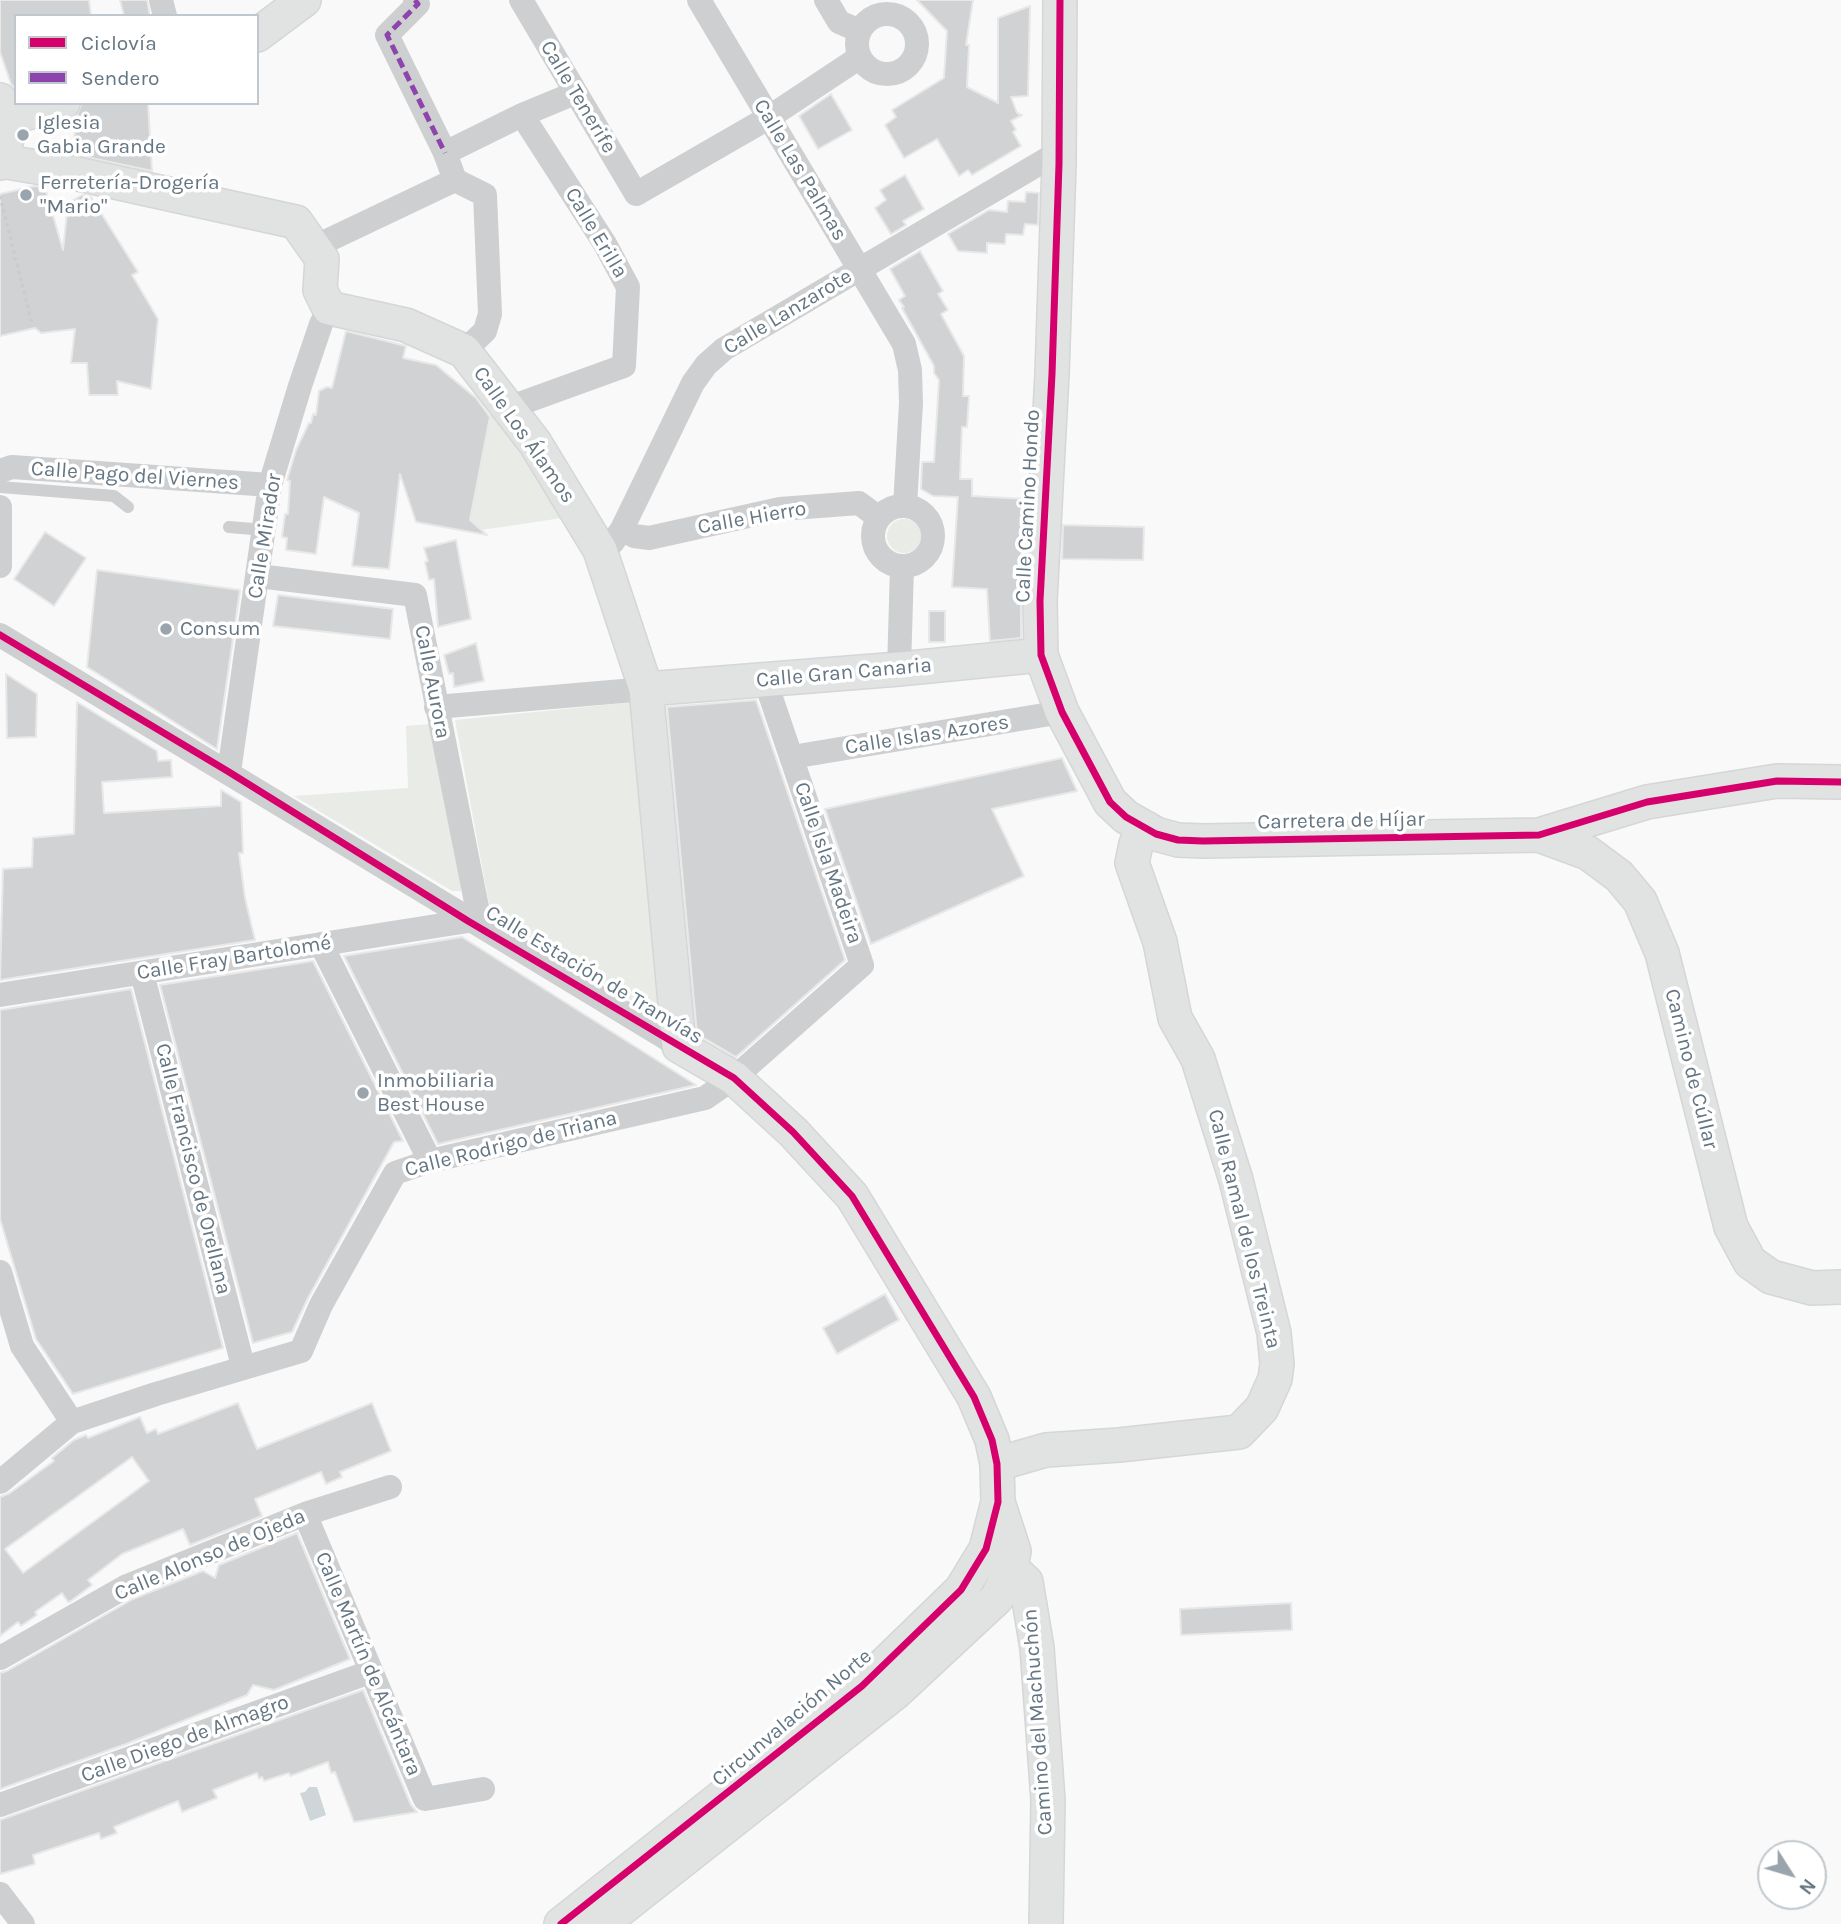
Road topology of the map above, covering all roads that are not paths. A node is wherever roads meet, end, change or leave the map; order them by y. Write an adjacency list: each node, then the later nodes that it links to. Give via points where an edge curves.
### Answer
1 (304, 0): 8 (street)
2 (415, 0): 16 (street, via 418,5 387,35)
3 (521, 0): 10 (street, Calle Tenerife)
4 (699, 0): 14 (street, Calle Las Palmas)
5 (826, 0): 7 (street, via 839,22)
6 (1060, 0): 15 (street, Calle Camino Hondo)
7 (860, 31): 9 (street); 9 (street, via 874,17 894,14 911,24 918,44 911,63 894,74 874,72)
8 (259, 33)
9 (860, 58): 14 (street)
10 (575, 93): 13 (street); 14 (street, Calle Tenerife, via 636,194)
11 (45, 105): 12 (street)
12 (3, 110): 17 (street, via 7,139)
13 (523, 115): 16 (street); 23 (street, Calle Erilla, via 628,287 624,366)
14 (768, 118): 20 (street, Calle Las Palmas)
15 (1059, 152): 20 (street, Calle Lanzarote); 38 (street, Calle Camino Hondo)
16 (445, 153): 18 (street)
17 (1, 162): 19 (street, via 78,174 296,222)
18 (455, 180): 19 (street); 22 (street, via 485,195 490,314 485,331)
19 (314, 247): 21 (street, via 322,258 320,290)
20 (860, 268): 27 (street, Calle Las Palmas, via 904,344 911,370); 33 (street, Calle Lanzarote, via 724,349 706,365)
21 (330, 307): 22 (street, Calle Los Álamos, via 406,325); 25 (street, Calle Mirador, via 312,349)
22 (464, 351): 23 (street, Calle Los Álamos)
23 (508, 408): 33 (street, Calle Los Álamos)
24 (0, 471): 25 (street, Calle Pago del Viernes, via 12,467)
25 (270, 485): 32 (street, Calle Mirador)
26 (0, 487): 29 (lane, via 114,496)
27 (905, 506): 30 (street); 35 (street, via 924,514 934,532 929,552 913,565)
28 (0, 507): 34 (street)
29 (128, 507)
30 (879, 518): 33 (street, Calle Hierro, via 859,503 780,509 649,538); 35 (street, via 874,527 875,546 885,561)
31 (229, 527): 32 (lane)
32 (265, 530): 36 (street, Calle Mirador)
33 (611, 539): 41 (street, Calle Los Álamos)
34 (0, 566)
35 (902, 567): 39 (street)
36 (258, 576): 42 (street, Calle Aurora, via 415,595); 45 (street, Calle Mirador)
37 (0, 635): 45 (street, Calle Estación de Tranvías)
38 (1041, 655): 39 (street, Calle Gran Canaria); 43 (street, Calle Camino Hondo)
39 (899, 669): 40 (street, Calle Gran Canaria)
40 (765, 680): 41 (street, Calle Gran Canaria); 44 (street, Calle Isla Madeira)
41 (646, 689): 42 (street); 53 (street, Calle Los Álamos)
42 (436, 707): 49 (street, Calle Aurora, via 477,907)
43 (1062, 712): 44 (street, Calle Islas Azores); 47 (street, Calle Camino Hondo, via 1110,802)
44 (792, 757): 54 (street, Calle Isla Madeira, via 862,965)
45 (229, 772): 49 (street, Calle Estación de Tranvías)
46 (1841, 782): 48 (street, via 1777,781 1647,802)
47 (1146, 828): 48 (street, Carretera de Híjar, via 1178,840 1203,842); 60 (street, Calle Ramal de los Treinta, via 1132,863 1160,942 1175,1018 1198,1059 1236,1180 1274,1333 1275,1379 1262,1408 1239,1432 1045,1450)
48 (1539, 835): 57 (street, Camino de Cúllar, via 1588,853 1619,876 1640,901 1662,953 1731,1227 1750,1262 1770,1277 1812,1288)
49 (468, 920): 50 (street, Calle Fray Bartolomé); 53 (street, Calle Estación de Tranvías)
50 (321, 944): 51 (street, Calle Fray Bartolomé); 55 (street)
51 (142, 973): 52 (street, Calle Fray Bartolomé); 58 (street, Calle Francisco de Orellana)
52 (0, 995)
53 (679, 1046): 54 (street, Calle Estación de Tranvías)
54 (734, 1078): 55 (street, Calle Rodrigo de Triana, via 705,1098); 60 (street, Calle Estación de Tranvías, via 793,1132 852,1196 974,1397)
55 (430, 1161): 58 (street, Calle Rodrigo de Triana, via 395,1173 321,1305 301,1351)
56 (0, 1272): 59 (street, via 22,1346)
57 (1841, 1287)
58 (243, 1366): 59 (street, Calle Rodrigo de Triana)
59 (72, 1422): 61 (street, Calle Rodrigo de Triana)
60 (997, 1464): 63 (street, Calle Estación de Tranvías)
61 (0, 1482)
62 (390, 1487): 64 (street, Calle Alonso de Ojeda)
63 (998, 1502): 65 (street, via 1014,1550); 66 (street, Circunvalación Norte, via 986,1549)
64 (305, 1514): 67 (street, Calle Alonso de Ojeda, via 127,1586); 68 (street, Calle Martín de Alcántara)
65 (1012, 1568): 66 (street, via 996,1569); 74 (street, Circunvalación Norte, via 997,1598 895,1692); 75 (street, Camino del Machuchón, via 1026,1583 1037,1648 1048,1800)
66 (961, 1590): 73 (street, Circunvalación Norte, via 862,1686)
67 (0, 1658)
68 (370, 1672): 69 (street, Calle Martín de Alcántara, via 425,1799); 70 (street, Calle Diego de Almagro)
69 (483, 1789)
70 (0, 1805)
71 (0, 1894): 72 (street)
72 (23, 1924)
73 (561, 1924)
74 (602, 1924)
75 (1046, 1924)

